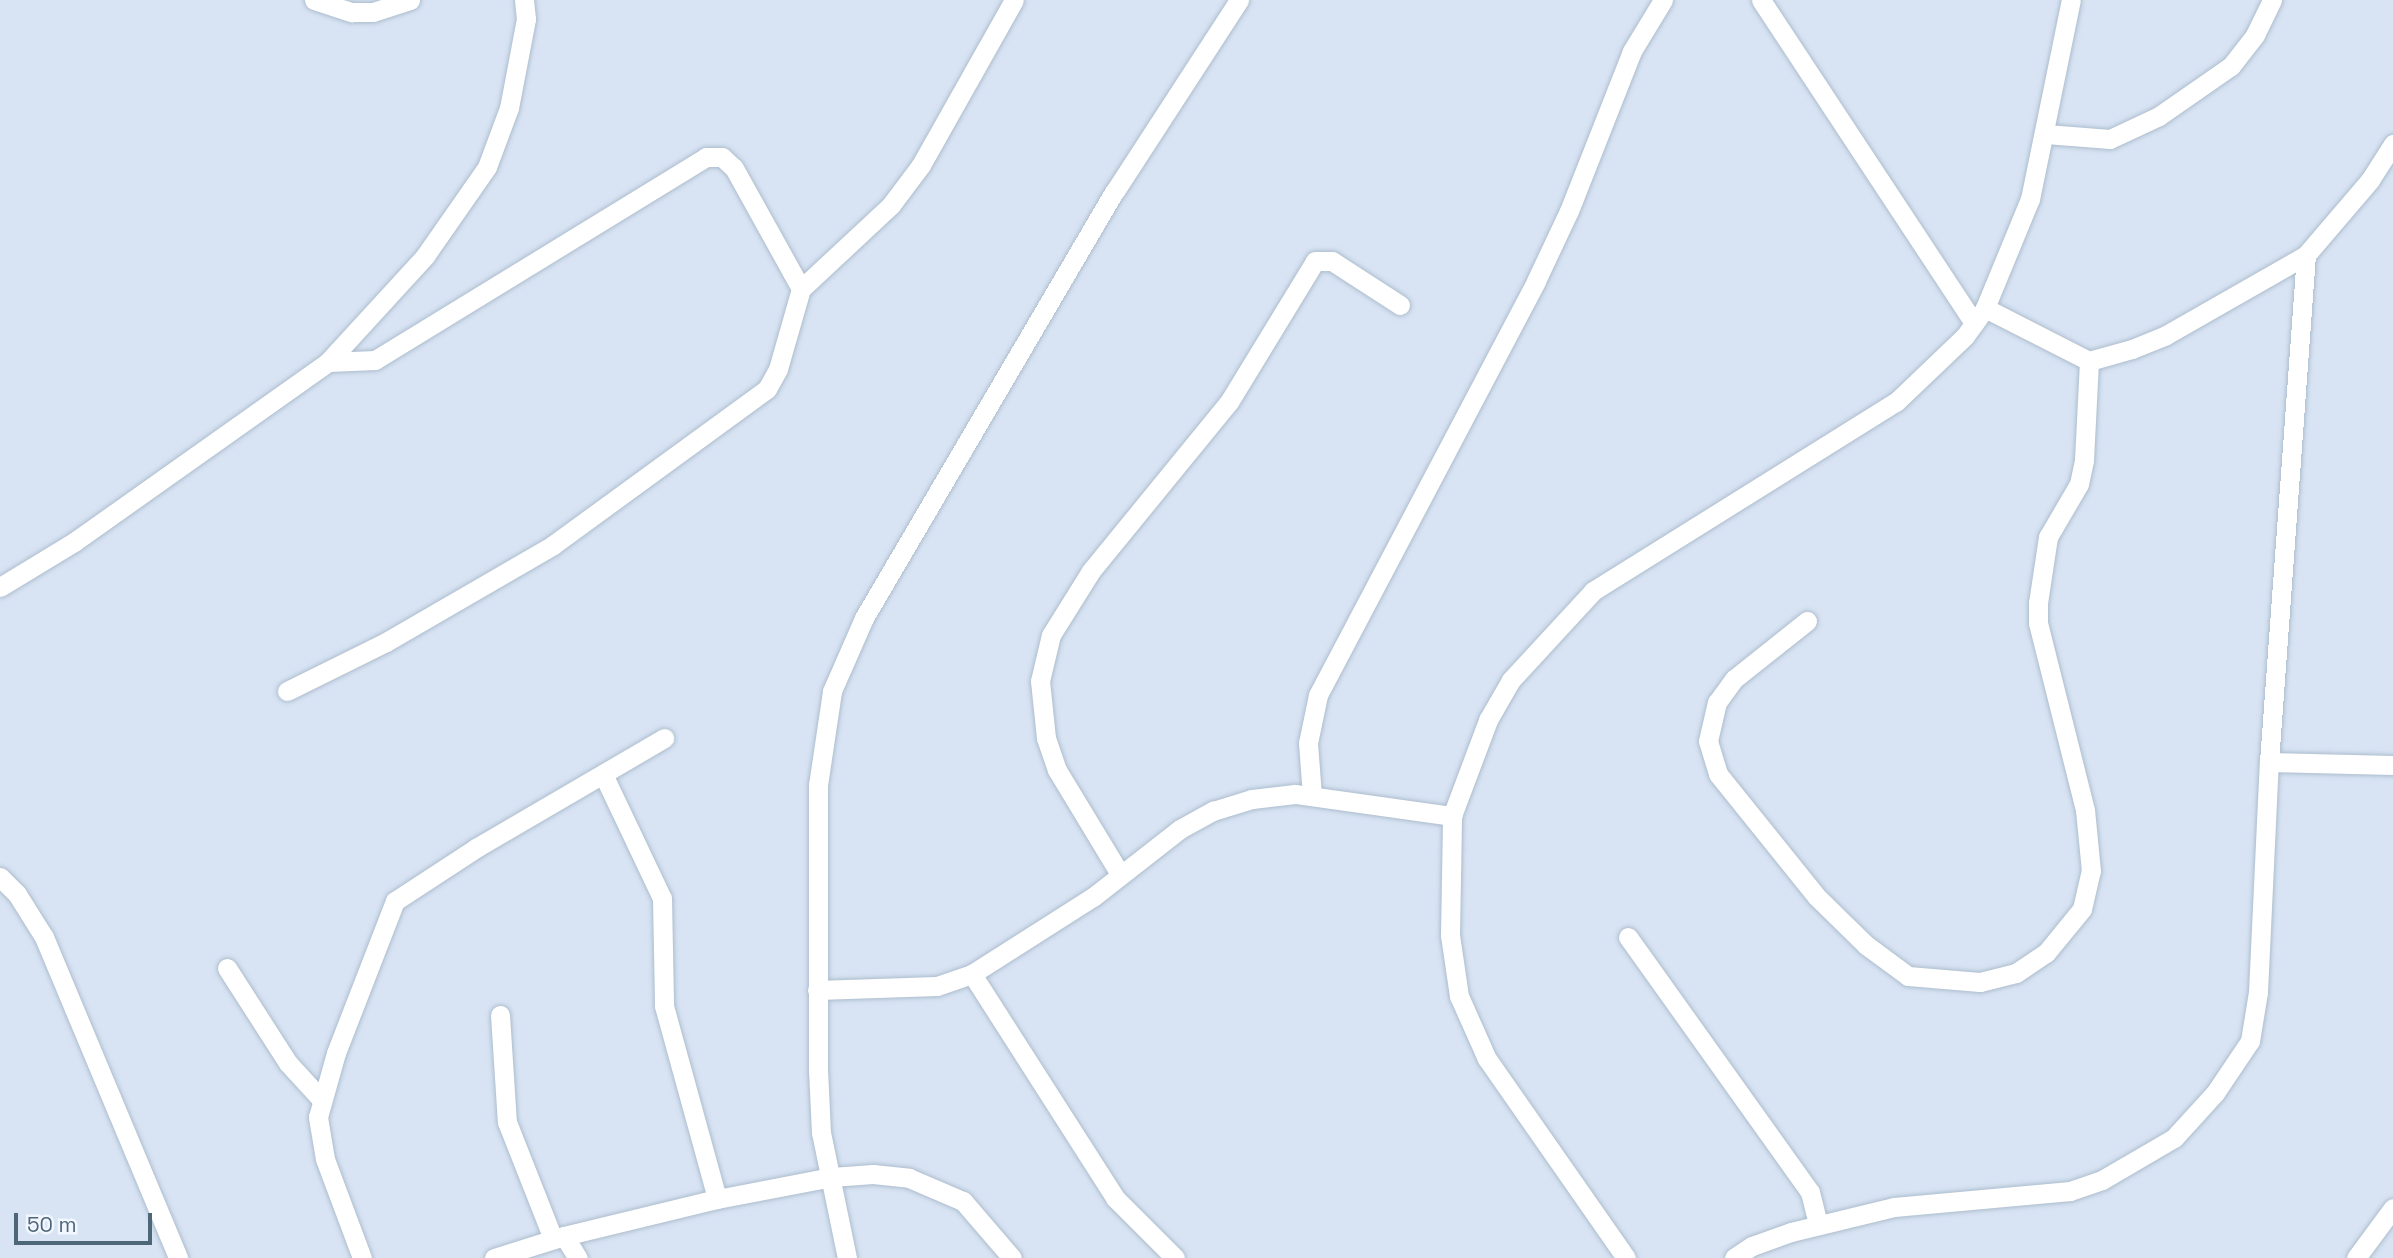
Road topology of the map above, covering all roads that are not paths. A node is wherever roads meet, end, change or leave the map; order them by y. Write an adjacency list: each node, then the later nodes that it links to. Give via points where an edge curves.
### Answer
1 (314, 0): 2 (street, via 352,12 373,12)
2 (410, 0)
3 (524, 0): 17 (street, via 526,19 509,108 487,167 425,256)
4 (1014, 0): 13 (street, via 921,165 891,205)
5 (1239, 0): 32 (street, via 1115,191 864,618 831,691 818,785)
6 (1662, 0): 25 (street, via 1632,51 1536,281 1318,695 1308,743)
7 (1761, 0): 15 (street)
8 (2071, 0): 10 (street)
9 (2272, 0): 10 (street, via 2255,35 2231,66 2159,116 2110,139)
10 (2046, 134): 15 (street, via 2030,199)
11 (2393, 144): 12 (street, via 2370,180)
12 (2305, 255): 16 (street, via 2166,335); 22 (street)
13 (801, 289): 17 (street, via 734,168 722,157 706,157 375,360); 20 (street, via 778,369 767,389 734,417 495,580)
14 (1400, 305): 27 (street, via 1332,261 1315,261 1229,402 1091,571 1051,635 1040,681 1046,738 1058,770)
15 (1980, 316): 16 (street); 26 (street, via 1896,402 1593,591 1511,680 1488,720)
16 (2089, 361): 19 (street, via 2084,460 2079,484 2048,537 2038,623 2085,810 2091,871 2082,909 2046,953 2016,973 1980,982 1908,976 1866,945 1816,896 1718,774 1709,741 1717,702 1734,679)
17 (328, 362): 18 (street, via 74,542)
18 (0, 587)
19 (1807, 621)
20 (287, 691)
21 (664, 738): 24 (street)
22 (2269, 762): 23 (street); 38 (street, via 2258,992 2250,1041 2215,1094 2175,1138 2125,1168 2070,1191 1894,1207)
23 (2393, 765)
24 (603, 774): 34 (street, via 395,901); 36 (street, via 662,898 664,1006)
25 (1312, 796): 26 (street); 27 (street, via 1252,799 1213,811 1180,829)
26 (1452, 816): 47 (street, via 1450,935 1459,996 1487,1059)
27 (1120, 874): 31 (street)
28 (0, 877): 40 (street, via 44,937)
29 (1628, 937): 38 (street, via 1810,1192)
30 (227, 968): 34 (street, via 288,1063)
31 (972, 975): 32 (street, via 937,986); 46 (street, via 1115,1198)
32 (817, 990): 35 (street, via 821,1133)
33 (500, 1015): 39 (street, via 507,1122)
34 (321, 1099): 41 (street, via 318,1134)
35 (831, 1177): 36 (street); 44 (street); 45 (street, via 873,1174 936,1186 963,1201)
36 (717, 1199): 39 (street)
37 (2393, 1208): 49 (street)
38 (1818, 1225): 48 (street, via 1752,1246)
39 (559, 1237): 42 (street); 43 (street)
40 (178, 1258)
41 (362, 1258)
42 (494, 1258)
43 (578, 1258)
44 (847, 1258)
45 (1012, 1258)
46 (1175, 1258)
47 (1626, 1258)
48 (1734, 1258)
49 (2356, 1258)

